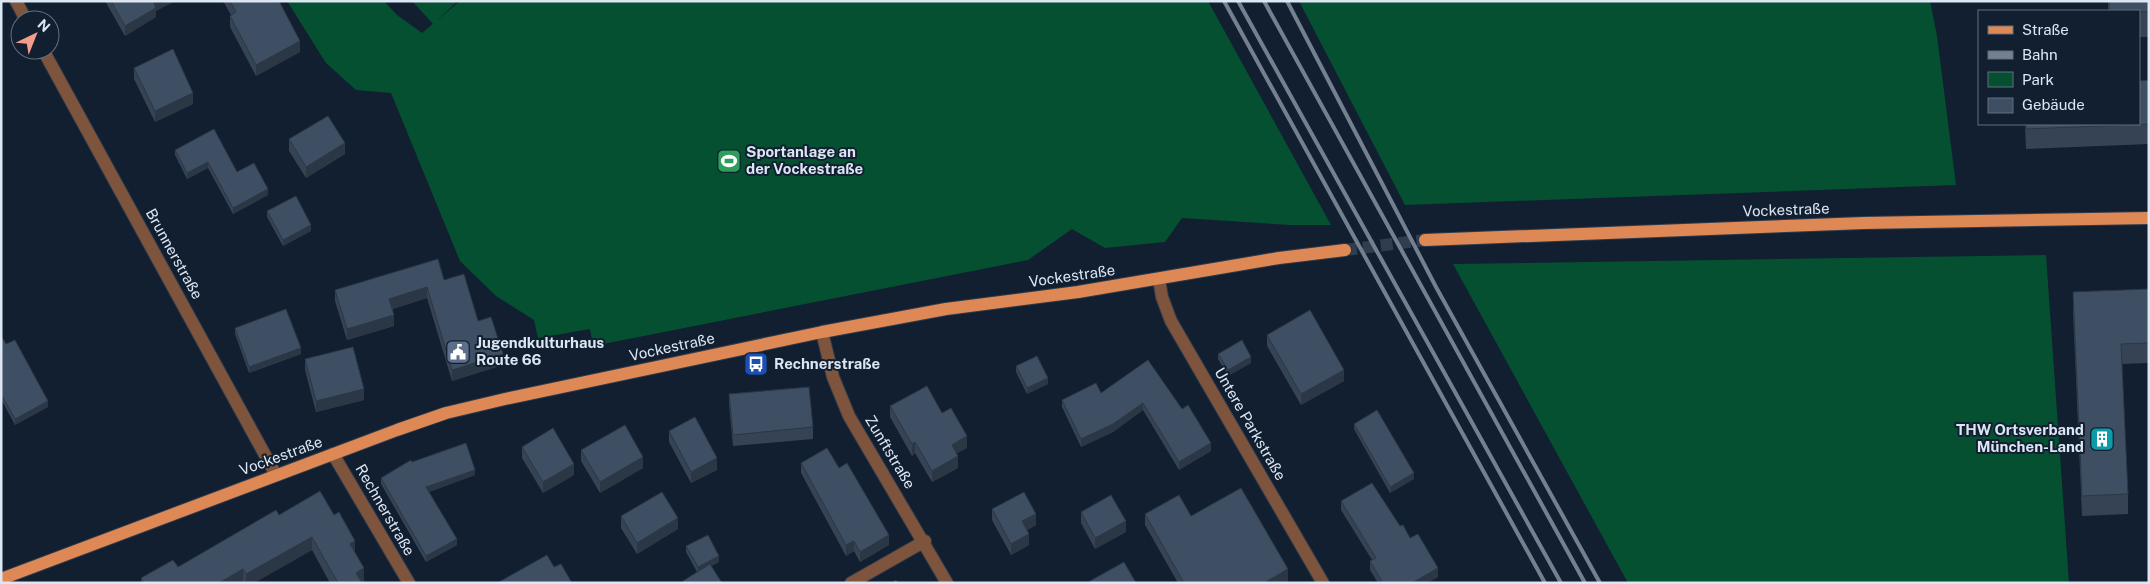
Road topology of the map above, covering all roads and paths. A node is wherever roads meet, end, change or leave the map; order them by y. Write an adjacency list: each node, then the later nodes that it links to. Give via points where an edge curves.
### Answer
1 (48, 60): 8 (street, Brunnerstraße)
2 (2149, 218): 3 (main road, Vockestraße, via 1864,223)
3 (1425, 240)
4 (1346, 250): 5 (main road, Vockestraße)
5 (1159, 279): 6 (main road, Vockestraße, via 946,309); 14 (street, Untere Parkstraße, via 1171,321)
6 (822, 332): 7 (main road, Vockestraße, via 446,413); 9 (street, Zunftstraße, via 837,389 849,416)
7 (333, 454): 8 (main road, Vockestraße); 11 (street, Rechnerstraße)
8 (276, 475): 10 (main road, Vockestraße)
9 (925, 541): 12 (street); 13 (street, Zunftstraße)
10 (1, 579)
11 (409, 583)
12 (851, 583)
13 (947, 583)
14 (1323, 583)

